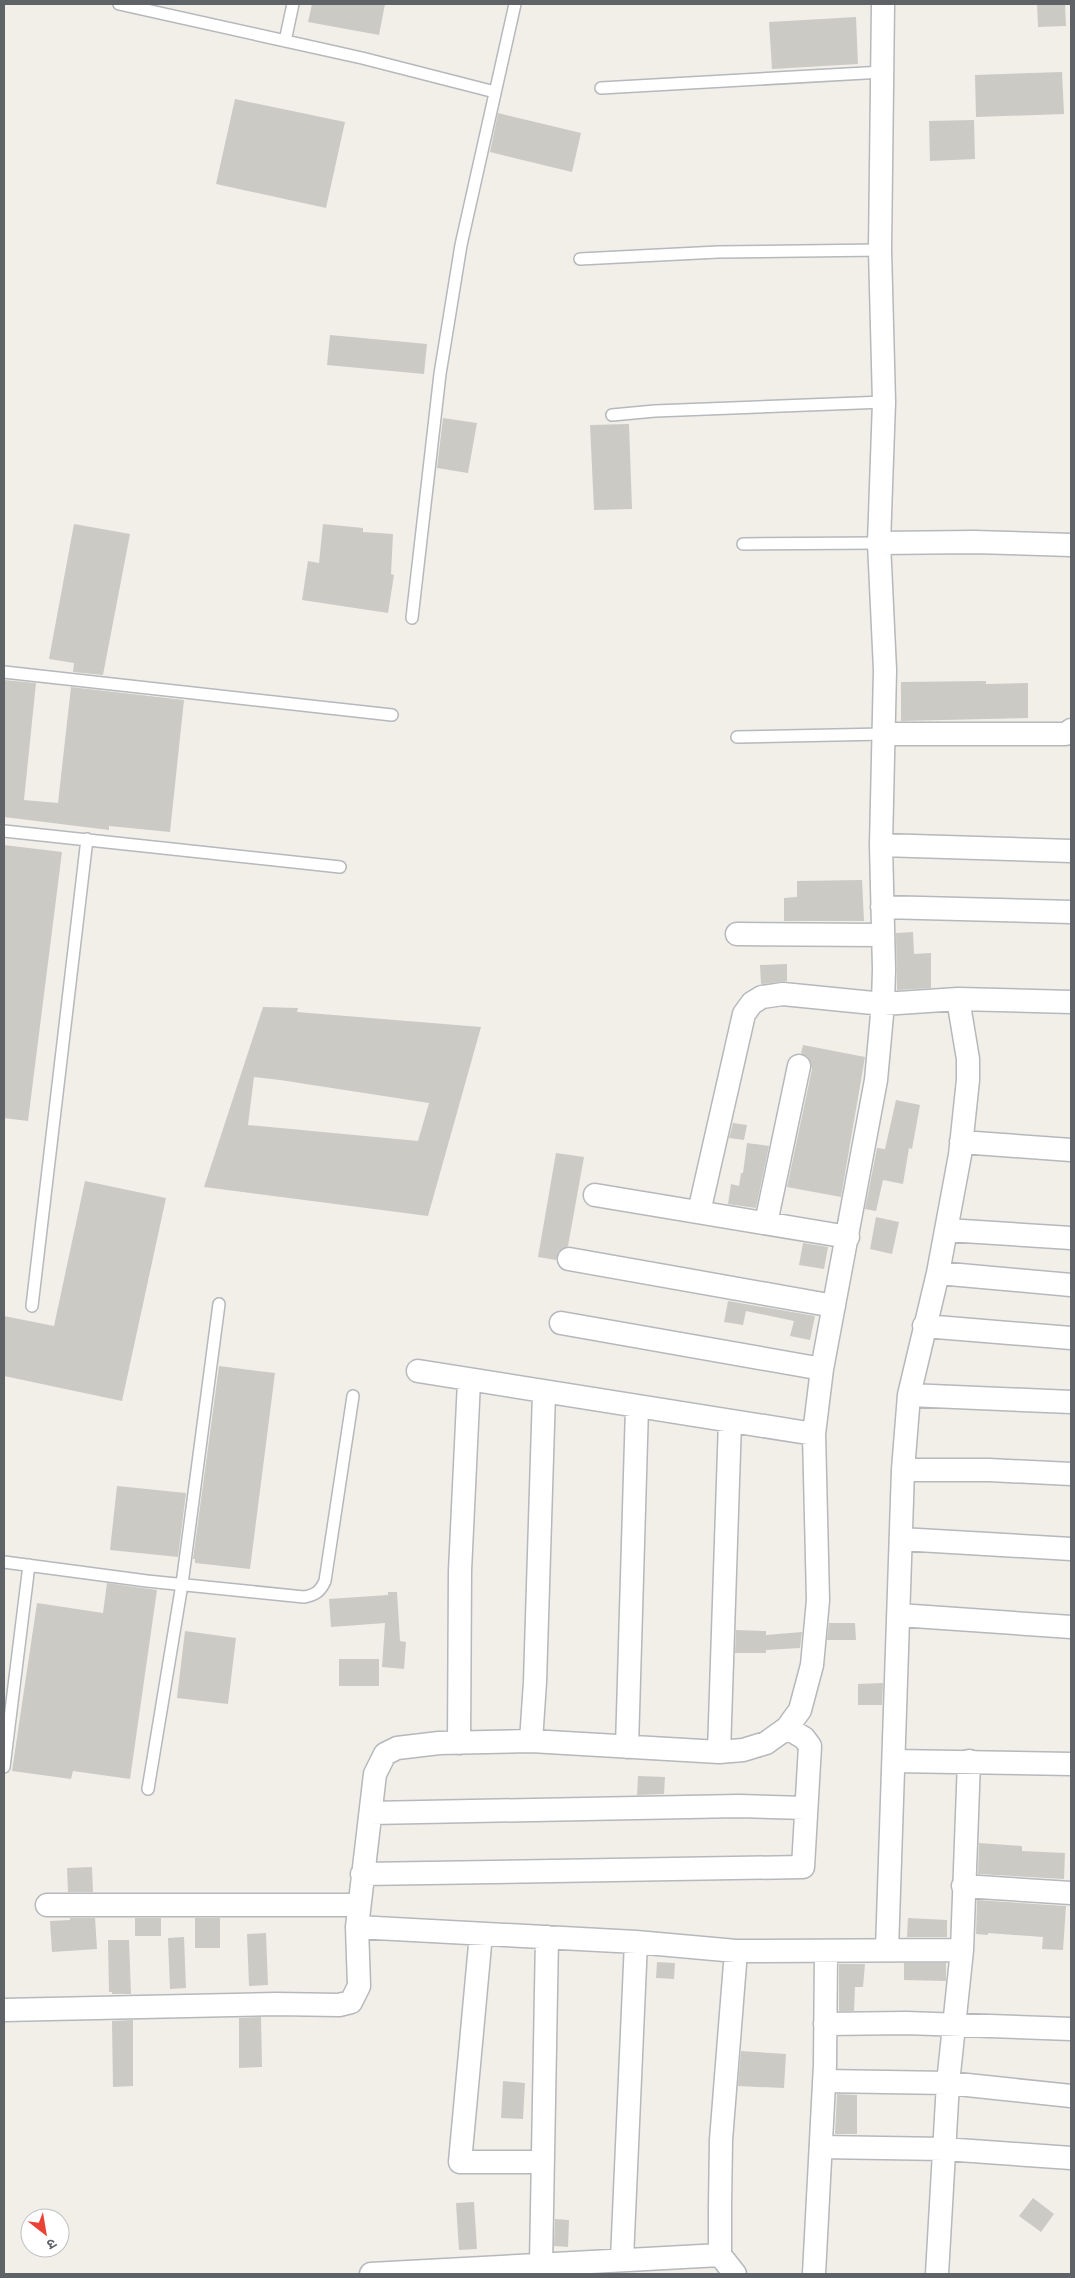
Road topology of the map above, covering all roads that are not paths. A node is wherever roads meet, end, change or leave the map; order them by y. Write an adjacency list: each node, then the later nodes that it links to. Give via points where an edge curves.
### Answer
1 (118, 4): 5 (lane)
2 (293, 4): 5 (lane)
3 (516, 4): 8 (lane)
4 (883, 4): 6 (street)
5 (285, 41): 8 (lane)
6 (883, 72): 7 (lane); 9 (street)
7 (601, 88)
8 (495, 92): 16 (lane, via 461,245 443,356)
9 (880, 250): 10 (lane, via 718,252); 11 (street)
10 (580, 259)
11 (884, 402): 12 (lane); 13 (street)
12 (612, 415)
13 (880, 543): 14 (lane); 15 (street); 20 (street)
14 (743, 544)
15 (1071, 545)
16 (412, 618)
17 (4, 672): 18 (lane)
18 (392, 715)
19 (1071, 730): 20 (street, via 1066,734)
20 (884, 734): 21 (lane); 24 (street)
21 (737, 737)
22 (4, 832): 23 (lane)
23 (87, 839): 26 (lane); 47 (lane)
24 (881, 845): 25 (street); 27 (street)
25 (1071, 851)
26 (340, 867)
27 (882, 908): 28 (street); 30 (street)
28 (1071, 912)
29 (737, 934): 30 (street)
30 (882, 936): 33 (street)
31 (958, 999): 32 (street); 33 (street); 35 (street, via 968,1059)
32 (1071, 1002)
33 (884, 1004): 38 (street, via 783,994 752,1003 744,1014 738,1036); 41 (street, via 876,1080)
34 (799, 1066): 39 (street)
35 (962, 1142): 36 (street); 40 (street)
36 (1071, 1150)
37 (595, 1195): 38 (street)
38 (700, 1212): 39 (street)
39 (766, 1223): 41 (street)
40 (946, 1230): 42 (street); 44 (street)
41 (848, 1236): 48 (street)
42 (1071, 1238)
43 (570, 1259): 48 (street)
44 (938, 1273): 45 (street); 50 (street)
45 (1071, 1285)
46 (219, 1304): 68 (lane)
47 (32, 1306)
48 (834, 1306): 52 (street)
49 (561, 1323): 52 (street)
50 (924, 1326): 51 (street); 56 (street)
51 (1071, 1338)
52 (822, 1369): 61 (street)
53 (418, 1371): 54 (street)
54 (469, 1381): 55 (street); 73 (street, via 460,1571)
55 (544, 1393): 59 (street); 72 (street)
56 (909, 1395): 58 (street); 62 (street)
57 (353, 1396): 68 (lane, via 325,1581 320,1591 304,1597)
58 (1071, 1402)
59 (637, 1407): 60 (street); 74 (street)
60 (730, 1421): 61 (street); 75 (street)
61 (814, 1434): 71 (street, via 818,1542 816,1623 806,1692 800,1710)
62 (903, 1470): 63 (street); 64 (street)
63 (1071, 1474)
64 (901, 1539): 65 (street); 69 (street)
65 (1071, 1549)
66 (4, 1562): 67 (lane)
67 (29, 1565): 68 (lane); 79 (lane)
68 (182, 1584): 80 (lane)
69 (899, 1616): 70 (street); 76 (street)
70 (1071, 1627)
71 (787, 1728): 75 (street, via 766,1742 743,1750); 81 (street, via 804,1738 810,1746)
72 (531, 1741): 73 (street); 74 (street)
73 (459, 1744): 82 (street, via 416,1745 384,1754 375,1774)
74 (627, 1747): 75 (street)
75 (719, 1752)
76 (894, 1761): 77 (street); 91 (street)
77 (969, 1762): 78 (street); 84 (street)
78 (1071, 1764)
79 (4, 1767)
80 (148, 1789)
81 (805, 1808): 82 (street, via 739,1806); 83 (street, via 803,1867)
82 (370, 1812): 83 (street)
83 (362, 1874): 87 (street)
84 (963, 1886): 85 (street); 92 (street)
85 (1071, 1892)
86 (47, 1905): 87 (street)
87 (358, 1916): 88 (street); 95 (street, via 359,1986 351,2002 339,2006 276,2004)
88 (481, 1934): 89 (street); 105 (street, via 460,2162)
89 (547, 1937): 90 (street); 105 (street)
90 (636, 1942): 93 (street); 107 (street)
91 (887, 1950): 92 (street); 94 (street)
92 (962, 1950): 97 (street)
93 (736, 1951): 94 (street); 106 (street, via 721,2140)
94 (826, 1952): 96 (street)
95 (4, 2010)
96 (825, 2024): 97 (street); 99 (street)
97 (955, 2025): 98 (street); 100 (street)
98 (1071, 2029)
99 (824, 2081): 100 (street); 102 (street)
100 (948, 2084): 101 (street); 103 (street)
101 (1071, 2096)
102 (821, 2148): 103 (street); 113 (street)
103 (944, 2149): 104 (street); 114 (street)
104 (1071, 2158)
105 (542, 2162): 108 (street)
106 (720, 2255): 107 (street); 112 (street)
107 (622, 2259): 108 (street)
108 (541, 2264): 109 (street)
109 (513, 2270): 110 (street)
110 (430, 2273): 111 (street)
111 (372, 2274)
112 (735, 2274)
113 (814, 2274)
114 (937, 2274)

